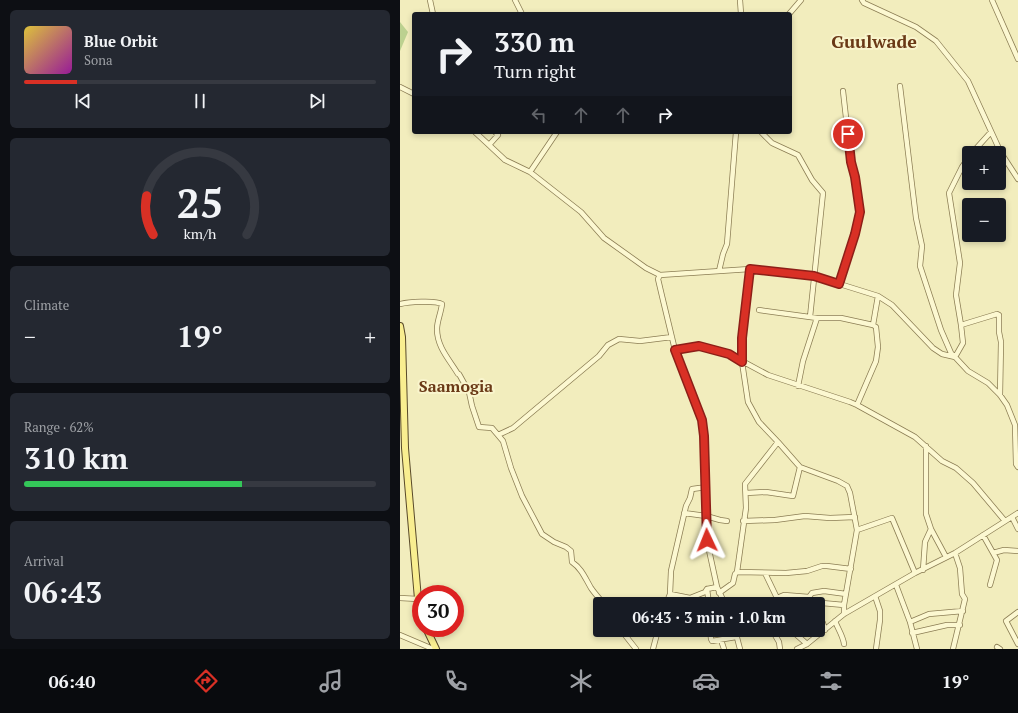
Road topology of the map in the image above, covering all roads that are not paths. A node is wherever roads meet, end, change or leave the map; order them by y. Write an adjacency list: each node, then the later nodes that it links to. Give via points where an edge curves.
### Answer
1 (430, 0): 7 (street)
2 (515, 0): 8 (street)
3 (740, 0): 9 (street)
4 (801, 0): 10 (street)
5 (862, 0): 16 (street, via 916,27 936,41 968,80)
6 (992, 0): 11 (street)
7 (433, 12)
8 (521, 12)
9 (741, 12)
10 (791, 12)
11 (1018, 58)
12 (900, 86): 42 (street, via 916,218 922,246 920,266 941,330)
13 (400, 88): 15 (street)
14 (843, 91): 31 (street, via 860,212)
15 (412, 93)
16 (991, 132): 23 (street); 26 (street, via 1001,153)
17 (477, 134): 22 (street)
18 (497, 134): 22 (street)
19 (556, 134): 25 (street)
20 (736, 134): 28 (street, via 727,244)
21 (763, 134): 30 (street, via 772,143 798,155 812,180 823,193)
22 (489, 145): 25 (street, via 505,160)
23 (978, 146)
24 (962, 167): 38 (street, via 949,193 960,262 956,295)
25 (530, 172): 29 (street, via 581,212 604,238)
26 (1018, 178)
27 (750, 269): 28 (street); 30 (street); 43 (street, via 742,338)
28 (719, 271): 29 (street)
29 (660, 275): 40 (street, via 658,280)
30 (814, 276): 31 (street); 35 (street)
31 (839, 284): 32 (street)
32 (878, 296): 37 (street); 42 (street, via 892,305 933,348 942,354)
33 (400, 304): 47 (street, via 442,304 437,330 439,344 469,392 479,427 492,428)
34 (759, 310): 35 (street)
35 (810, 317): 36 (street)
36 (817, 318): 37 (street, via 841,318); 44 (street, via 803,360)
37 (873, 325): 46 (street, via 876,327 878,347 876,361)
38 (961, 325): 42 (street, via 963,343); 45 (street, via 999,315)
39 (400, 326): 75 (main road, via 405,448)
40 (672, 337): 41 (street); 47 (street, via 640,341 620,338 608,345 599,356 514,428)
41 (675, 350): 43 (street, via 699,346 729,354); 52 (street, via 702,420)
42 (955, 357): 45 (street, via 968,371 988,383)
43 (742, 362): 44 (street); 48 (street, via 748,402 759,422)
44 (798, 386): 46 (street)
45 (1000, 395): 50 (street, via 1015,425)
46 (857, 405): 49 (street, via 895,425)
47 (498, 435): 84 (street, via 503,441 525,504 542,534 571,551 572,562 582,570)
48 (778, 442): 51 (street); 53 (street, via 745,484)
49 (926, 446): 61 (street, via 942,462 956,468 973,483); 62 (street, via 926,514)
50 (1018, 467)
51 (800, 468): 53 (street, via 793,496 766,492); 57 (street, via 847,486)
52 (707, 487): 54 (street, via 692,489); 56 (street)
53 (746, 493): 60 (street)
54 (684, 513): 56 (street); 81 (street, via 671,571)
55 (1018, 513): 58 (street)
56 (706, 516): 59 (street); 78 (street, via 707,540)
57 (855, 517): 60 (street, via 805,516); 64 (street)
58 (1012, 517): 61 (street); 63 (street)
59 (727, 521)
60 (743, 521): 72 (street)
61 (1005, 521): 65 (street)
62 (931, 529): 69 (street); 71 (street, via 925,542)
63 (1018, 529)
64 (857, 530): 70 (street); 74 (street, via 892,518)
65 (984, 535): 67 (street); 68 (street)
66 (1018, 551): 68 (street, via 1004,550)
67 (955, 553): 69 (street); 97 (street, via 965,600)
68 (993, 553): 77 (street, via 997,562)
69 (946, 557): 71 (street)
70 (851, 569): 73 (street, via 822,566 807,571); 82 (street)
71 (923, 570): 74 (street)
72 (737, 572): 73 (street); 80 (street, via 733,583)
73 (765, 573): 90 (street)
74 (915, 573): 76 (street)
75 (417, 585)
76 (896, 585): 83 (street); 101 (street)
77 (990, 585)
78 (717, 587): 79 (street); 80 (street)
79 (707, 589): 87 (street); 88 (street)
80 (719, 593): 89 (street)
81 (670, 594): 85 (street); 86 (street)
82 (846, 594): 92 (street, via 824,591); 96 (street)
83 (876, 596): 99 (street); 125 (street, via 880,611)
84 (598, 597)
85 (669, 597)
86 (685, 597)
87 (692, 597)
88 (708, 597)
89 (721, 597)
90 (777, 597)
91 (779, 597): 92 (street, via 784,595)
92 (809, 597)
93 (400, 598): 94 (street)
94 (412, 599)
95 (825, 604): 96 (street)
96 (844, 605): 99 (street)
97 (963, 611): 101 (street, via 930,614); 102 (street)
98 (1018, 612): 117 (street, via 1006,621)
99 (844, 614): 100 (street)
100 (835, 621): 103 (street); 116 (street)
101 (910, 622): 104 (street)
102 (960, 625): 104 (street); 127 (street)
103 (825, 630)
104 (912, 633): 126 (street)
105 (400, 635): 118 (street)
106 (429, 637): 118 (main road)
107 (627, 637): 119 (street)
108 (656, 637): 120 (street)
109 (711, 637): 114 (street, via 711,640)
110 (736, 637): 114 (street); 122 (street)
111 (776, 637): 123 (street)
112 (798, 637): 115 (street)
113 (816, 637): 115 (street)
114 (721, 640): 121 (street)
115 (806, 644): 124 (street)
116 (844, 644)
117 (1018, 644)
118 (434, 649)
119 (636, 649)
120 (653, 649)
121 (724, 649)
122 (740, 649)
123 (780, 649)
124 (797, 649)
125 (876, 649)
126 (917, 649)
127 (953, 649)

